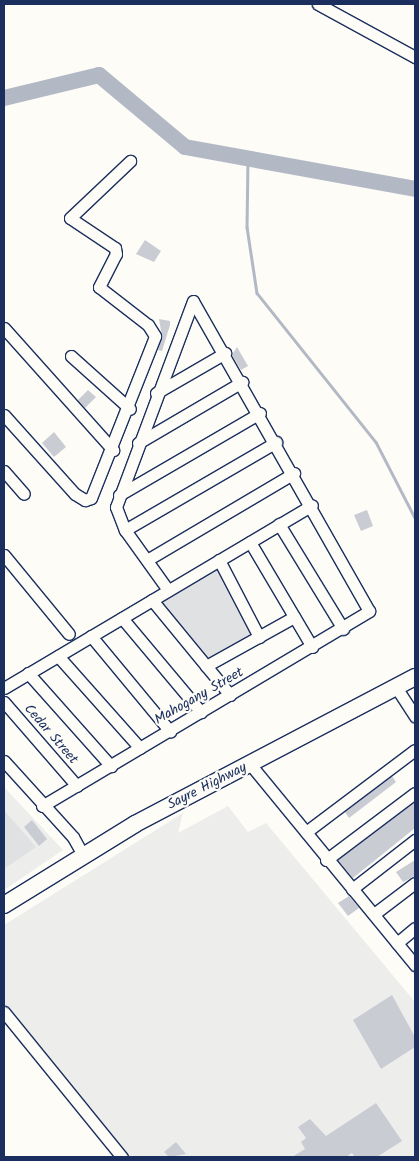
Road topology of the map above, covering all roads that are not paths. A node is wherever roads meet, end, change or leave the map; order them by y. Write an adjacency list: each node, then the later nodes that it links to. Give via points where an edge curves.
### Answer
1 (318, 4): 2 (street)
2 (415, 57)
3 (130, 161): 9 (street, via 70,218 114,248 116,254 99,287 148,325 155,336)
4 (4, 328): 14 (street)
5 (225, 353): 7 (street); 8 (street); 8 (street, via 191,301)
6 (71, 356): 9 (street)
7 (242, 382): 10 (street); 13 (street)
8 (156, 393): 13 (street)
9 (130, 409): 14 (street)
10 (260, 413): 12 (street); 19 (street)
11 (4, 416): 14 (street, via 80,499 93,496)
12 (276, 442): 17 (street); 22 (street)
13 (138, 443): 15 (street)
14 (112, 452): 15 (street)
15 (132, 460): 19 (street)
16 (4, 471): 18 (street)
17 (294, 473): 20 (street); 25 (street)
18 (24, 494)
19 (119, 495): 22 (street, via 117,514)
20 (312, 505): 21 (street); 31 (street, Mahogany Street, via 369,610)
21 (279, 524): 23 (street); 31 (street)
22 (125, 530): 25 (street)
23 (250, 542): 26 (street); 29 (street)
24 (4, 555): 32 (street)
25 (147, 560): 27 (street)
26 (219, 560): 27 (street); 34 (street)
27 (168, 590): 28 (street)
28 (152, 600): 30 (street); 37 (street)
29 (294, 617): 34 (street); 35 (street)
30 (122, 618): 33 (street); 44 (street)
31 (343, 629): 35 (street, Mahogany Street)
32 (69, 634)
33 (91, 636): 36 (street); 46 (street)
34 (259, 637): 37 (street)
35 (312, 647): 42 (street, Mahogany Street)
36 (58, 656): 38 (street); 47 (street)
37 (206, 666): 42 (street)
38 (28, 673): 40 (street); 51 (street)
39 (415, 678): 41 (highway, Sayre Highway)
40 (4, 688)
41 (396, 688): 45 (street); 50 (highway, Sayre Highway)
42 (230, 696): 44 (street, Mahogany Street)
43 (4, 702): 52 (street, Cedar Street)
44 (201, 712): 46 (street, Mahogany Street)
45 (415, 716)
46 (170, 731): 47 (street, Mahogany Street)
47 (140, 748): 51 (street, Mahogany Street)
48 (415, 750): 55 (street)
49 (4, 761): 54 (street)
50 (250, 764): 55 (street); 57 (highway, Sayre Highway)
51 (111, 766): 52 (street, Mahogany Street)
52 (76, 786): 54 (street, Mahogany Street)
53 (415, 793): 58 (street)
54 (42, 806): 57 (street, via 68,841)
55 (306, 832): 58 (street)
56 (415, 840): 60 (street)
57 (79, 849): 61 (highway, Sayre Highway)
58 (326, 860): 60 (street)
59 (415, 883): 62 (street)
60 (352, 889): 62 (street)
61 (4, 905)
62 (374, 914): 64 (street)
63 (415, 928): 64 (street)
64 (397, 942): 65 (street)
65 (415, 965)
66 (4, 1012): 67 (street)
67 (122, 1157)

